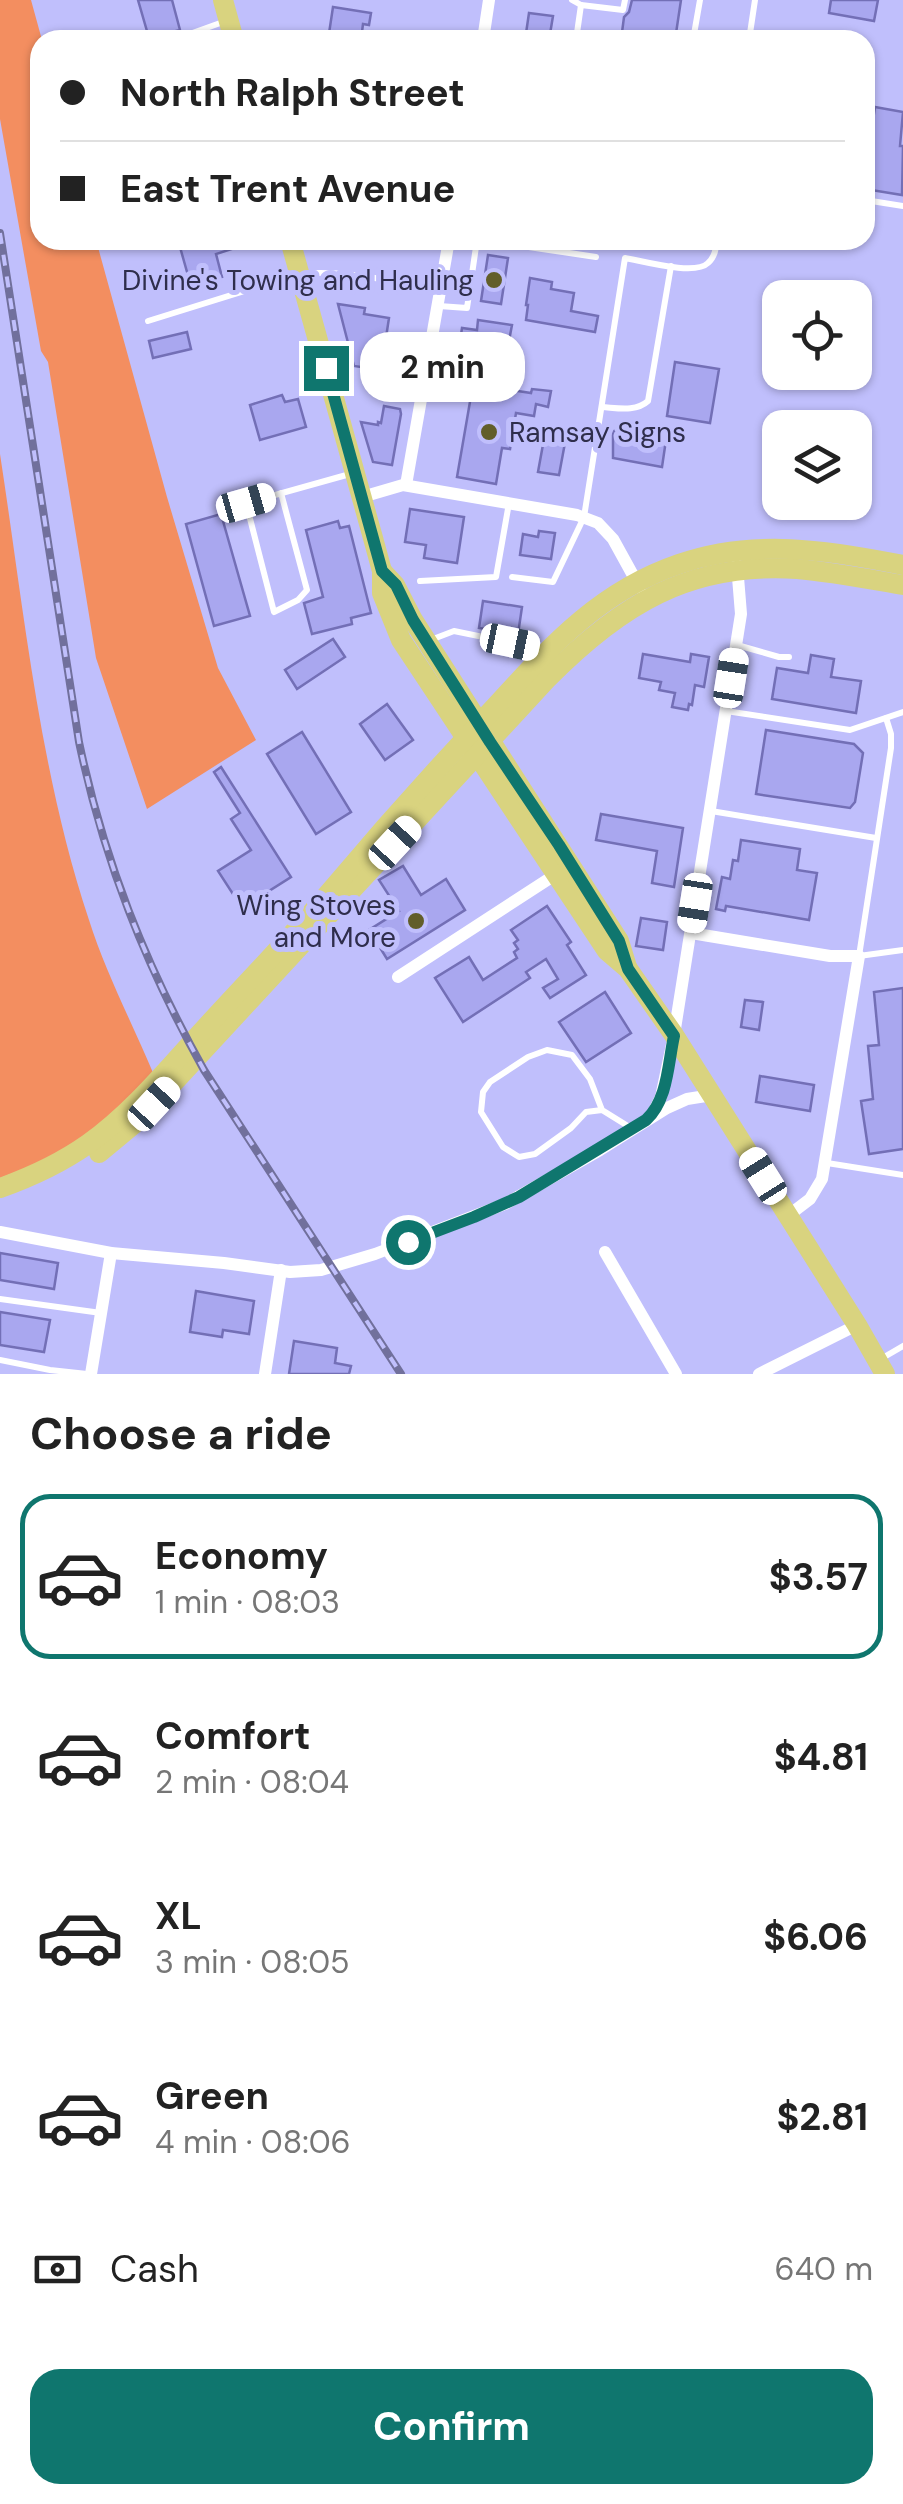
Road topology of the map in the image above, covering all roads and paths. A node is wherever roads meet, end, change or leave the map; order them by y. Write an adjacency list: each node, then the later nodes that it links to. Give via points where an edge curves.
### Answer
1 (490, 0): 9 (street)
2 (572, 0): 6 (lane)
3 (624, 0): 6 (lane, via 623,10)
4 (700, 0): 11 (lane)
5 (755, 0): 12 (lane)
6 (581, 5): 10 (lane)
7 (229, 20): 8 (lane)
8 (201, 30)
9 (484, 30)
10 (577, 30)
11 (695, 30)
12 (750, 30)
13 (875, 202): 14 (lane)
14 (903, 206)
15 (293, 250): 22 (main road)
16 (447, 250): 23 (street)
17 (478, 250): 24 (lane, via 467,308)
18 (552, 250): 20 (lane)
19 (715, 250): 21 (lane, via 702,268)
20 (596, 256)
21 (671, 266): 26 (lane, via 648,400 634,408); 26 (lane, via 626,258)
22 (299, 274): 23 (lane); 25 (lane); 27 (main road)
23 (440, 290): 24 (street)
24 (438, 306): 28 (street)
25 (148, 321)
26 (602, 407): 32 (lane)
27 (356, 472): 29 (lane); 30 (main road)
28 (406, 485): 30 (street); 31 (street)
29 (282, 493): 29 (lane, via 246,503 274,612 307,590)
30 (362, 496): 35 (main road)
31 (509, 502): 32 (street); 37 (lane, via 496,577)
32 (584, 517): 36 (lane, via 553,582); 39 (street, via 613,540)
33 (736, 561): 34 (main road, via 766,548); 38 (main road); 39 (main road, via 680,584); 41 (street)
34 (903, 565)
35 (382, 571): 40 (main road); 47 (main road, via 382,593 402,640)
36 (512, 576)
37 (420, 581)
38 (903, 584)
39 (641, 590): 42 (main road, via 589,612); 47 (main road)
40 (427, 642): 42 (lane, via 454,631); 47 (main road)
41 (736, 645): 43 (lane); 44 (street)
42 (548, 650): 47 (main road)
43 (789, 657)
44 (726, 712): 46 (lane, via 844,730); 48 (street)
45 (903, 712): 46 (lane)
46 (886, 718): 50 (lane, via 891,740)
47 (478, 740): 49 (main road); 51 (main road); 52 (main road)
48 (710, 811): 50 (lane); 54 (street)
49 (392, 818): 52 (main road, via 392,832); 53 (main road)
50 (877, 838): 56 (lane)
51 (563, 870): 57 (street); 58 (main road, via 607,952 628,969)
52 (350, 892): 53 (main road)
53 (320, 915): 65 (main road, via 126,1132 75,1169)
54 (690, 933): 56 (street); 58 (street)
55 (903, 950): 56 (lane)
56 (859, 956): 63 (street)
57 (398, 977)
58 (674, 1036): 59 (main road); 61 (street, via 661,1097)
59 (712, 1095): 61 (street, via 686,1099); 66 (main road)
60 (602, 1110): 60 (lane, via 572,1054 547,1050 490,1082 481,1112 504,1147 519,1157 535,1154 586,1112); 62 (lane)
61 (646, 1120): 62 (street)
62 (632, 1129): 70 (street, via 474,1217 348,1262)
63 (826, 1162): 64 (lane); 66 (street, via 815,1194)
64 (903, 1174)
65 (7, 1193)
66 (788, 1215): 73 (main road)
67 (0, 1232): 68 (street)
68 (110, 1252): 70 (street); 72 (street)
69 (606, 1252): 79 (street)
70 (281, 1270): 78 (street)
71 (0, 1299): 72 (lane)
72 (100, 1313): 77 (street)
73 (857, 1325): 76 (main road); 80 (street)
74 (903, 1346): 76 (lane)
75 (0, 1360): 77 (lane)
76 (882, 1368)
77 (89, 1374)
78 (265, 1374)
79 (676, 1374)
80 (760, 1374)

